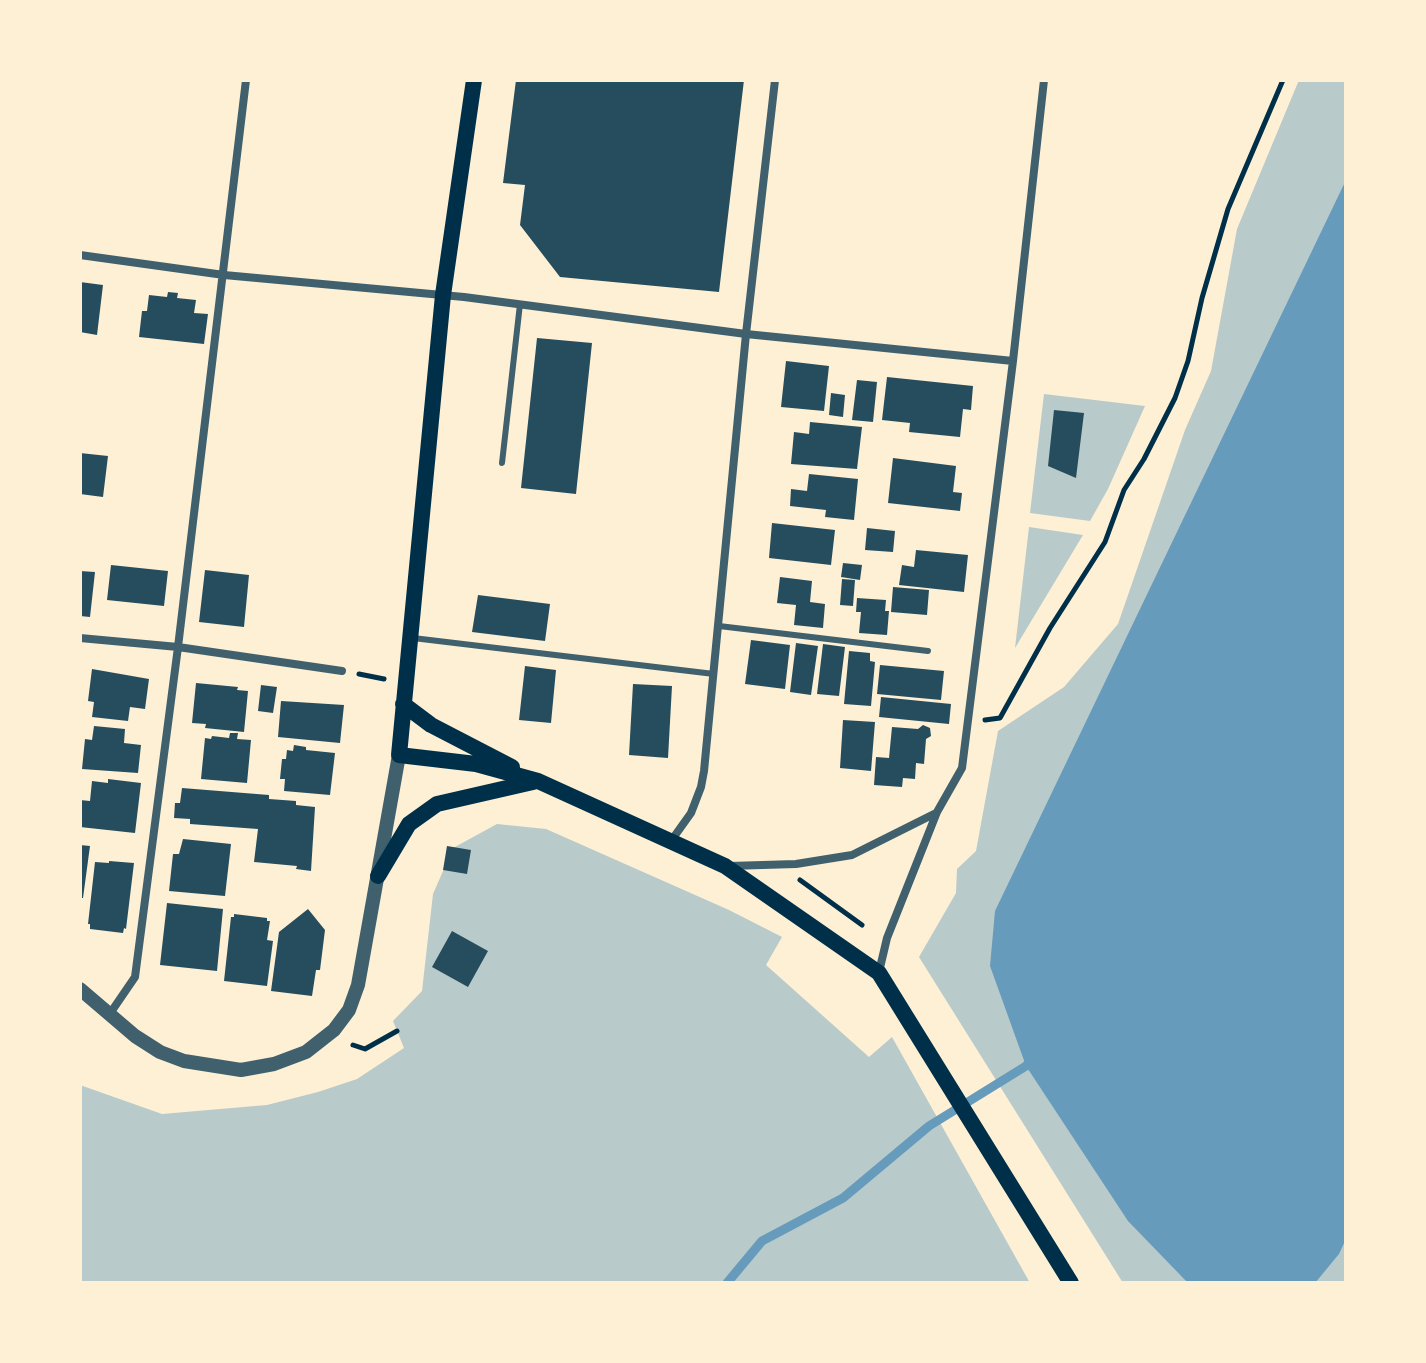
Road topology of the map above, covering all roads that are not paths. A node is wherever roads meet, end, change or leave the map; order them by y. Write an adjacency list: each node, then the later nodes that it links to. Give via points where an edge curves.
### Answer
1 (246, 80): 6 (street)
2 (474, 80): 7 (main road)
3 (775, 80): 9 (street)
4 (1044, 80): 10 (street)
5 (80, 255): 6 (street)
6 (224, 275): 7 (street); 15 (street)
7 (443, 295): 8 (street); 13 (main road)
8 (520, 304): 9 (street); 11 (lane)
9 (746, 334): 10 (street); 12 (street)
10 (1013, 361): 22 (street, via 962,768)
11 (502, 463)
12 (719, 626): 16 (lane); 18 (street)
13 (410, 637): 18 (lane); 19 (main road)
14 (80, 638): 15 (street)
15 (178, 647): 17 (street); 28 (street, via 135,977)
16 (928, 651)
17 (342, 671)
18 (714, 674): 23 (street, via 701,787)
19 (403, 704): 20 (main road); 21 (main road, via 431,725)
20 (399, 755): 21 (main road, via 476,764); 25 (street)
21 (538, 781): 23 (main road); 25 (main road, via 437,804 409,824)
22 (937, 812): 24 (street, via 852,855 796,864); 26 (street, via 887,938)
23 (671, 841): 24 (main road)
24 (725, 866): 26 (main road)
25 (378, 876): 28 (street, via 349,1010 306,1052 241,1070 207,1066 160,1052)
26 (879, 973): 29 (main road)
27 (80, 989): 28 (street)
28 (109, 1015)
29 (1071, 1283)

